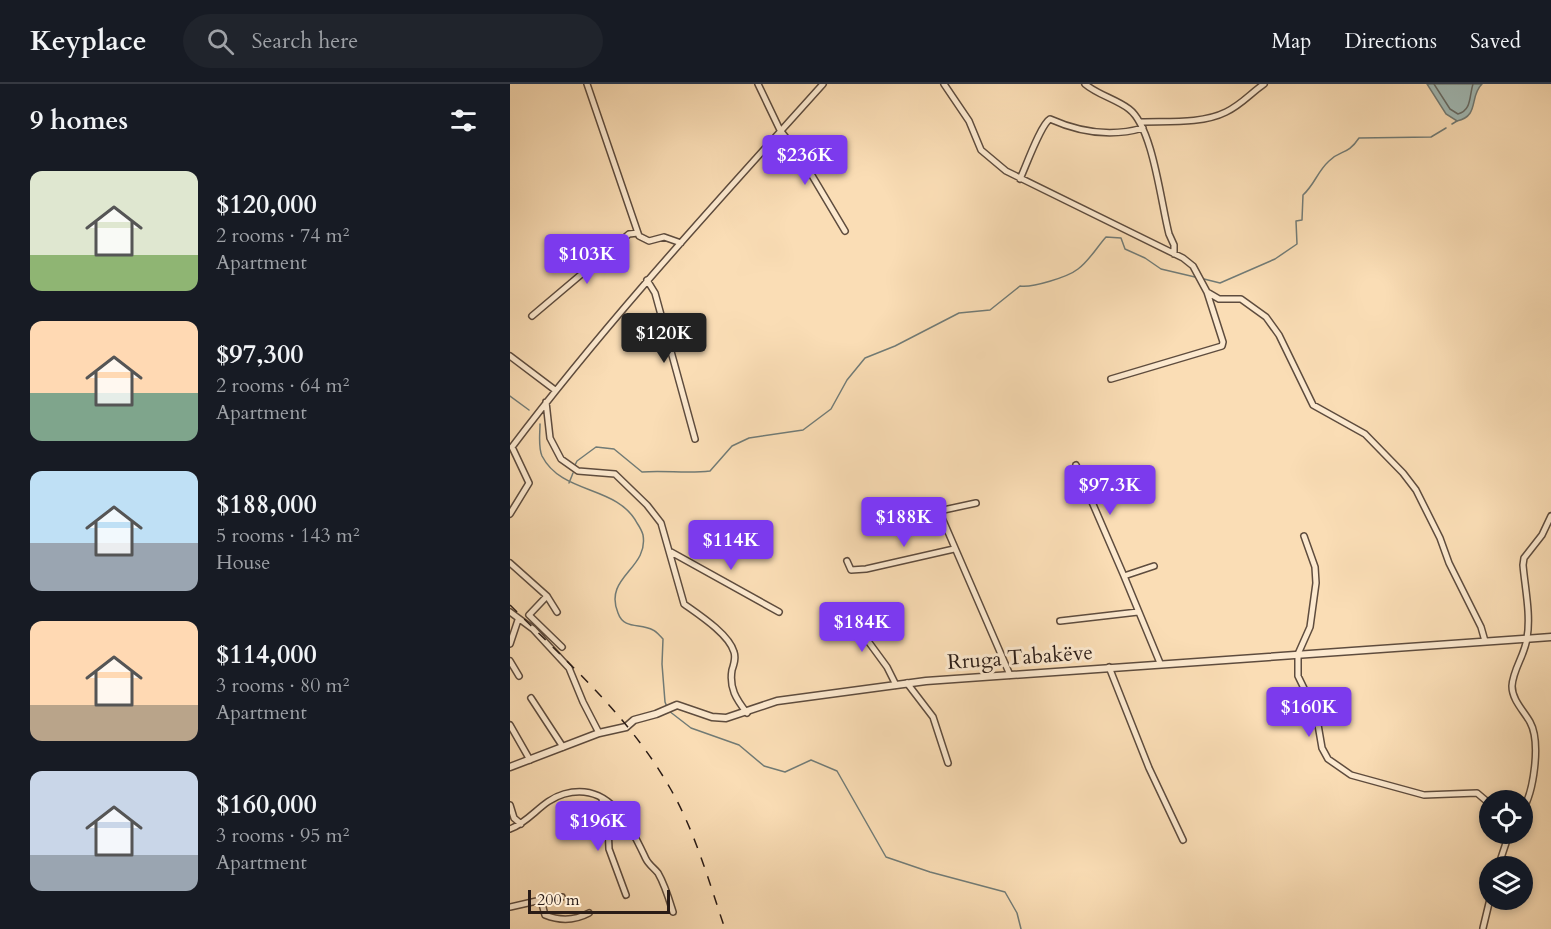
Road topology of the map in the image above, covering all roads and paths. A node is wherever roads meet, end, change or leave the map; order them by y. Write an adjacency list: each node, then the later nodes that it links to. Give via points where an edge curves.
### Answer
1 (586, 84): 11 (street)
2 (758, 84): 8 (street)
3 (823, 84): 8 (street)
4 (945, 84): 9 (street, via 969,121 981,150)
5 (1085, 84): 7 (street, via 1130,110)
6 (1264, 84): 7 (street, via 1225,113)
7 (1142, 125): 9 (street, via 1102,133 1050,119 1040,129); 13 (street)
8 (780, 130): 10 (street, via 801,157); 12 (street)
9 (1020, 179): 13 (street)
10 (844, 231)
11 (638, 233): 12 (street, via 645,241 664,237); 16 (street, via 629,234)
12 (681, 243): 14 (street)
13 (1174, 254): 15 (street, via 1193,266)
14 (647, 280): 19 (street); 21 (street, via 655,293)
15 (1207, 292): 18 (street, via 1222,346); 45 (street, via 1219,299 1241,299 1266,317 1313,405 1365,434 1403,472 1440,538)
16 (532, 316)
17 (510, 356): 19 (street)
18 (1111, 379)
19 (555, 390): 20 (street)
20 (546, 402): 24 (street, via 512,447 529,483); 30 (street, via 550,438 561,459 578,471 618,476 661,523)
21 (695, 439)
22 (1076, 465): 34 (street)
23 (976, 503): 29 (street, via 939,511)
24 (510, 514)
25 (1551, 516): 26 (street)
26 (1546, 527): 27 (street); 44 (street, via 1522,565)
27 (1551, 532)
28 (1304, 536): 48 (street, via 1316,583 1310,627)
29 (954, 549): 31 (street, via 866,569 851,570); 52 (street)
30 (670, 552): 39 (street); 57 (street, via 684,604 701,615 733,648 732,689)
31 (847, 561)
32 (510, 562): 35 (street)
33 (1154, 566): 34 (street)
34 (1124, 576): 40 (street)
35 (547, 596): 38 (street); 47 (street, via 529,615)
36 (846, 611): 55 (street)
37 (510, 612): 41 (street)
38 (558, 612)
39 (779, 612)
40 (1138, 612): 42 (street); 50 (street)
41 (518, 620): 46 (street); 59 (street, via 533,629 569,668)
42 (1060, 621)
43 (1551, 637): 44 (street, Rruga Tabakëve)
44 (1527, 638): 45 (street, Rruga Tabakëve); 64 (street, via 1512,688 1535,732)
45 (1485, 641): 48 (street, Rruga Tabakëve)
46 (510, 644)
47 (562, 647)
48 (1298, 654): 50 (street, Rruga Tabakëve); 65 (street, via 1298,676 1316,713 1322,748 1340,770 1424,795)
49 (510, 662): 53 (street)
50 (1160, 663): 51 (street, Rruga Tabakëve)
51 (1109, 667): 52 (street, Rruga Tabakëve); 70 (street)
52 (1010, 675): 54 (street, Rruga Tabakëve)
53 (519, 676)
54 (907, 683): 55 (street, Rruga Tabakëve); 62 (street, via 933,717)
55 (896, 685): 57 (street, Rruga Tabakëve, via 777,701)
56 (531, 698): 60 (street)
57 (747, 713): 59 (street, Rruga Tabakëve, via 719,718 686,707 671,707 620,729)
58 (510, 725): 61 (street)
59 (599, 733): 60 (street, Rruga Tabakëve)
60 (563, 747): 61 (street, Rruga Tabakëve)
61 (530, 760): 63 (street, Rruga Tabakëve)
62 (948, 763)
63 (510, 767)
64 (1530, 790)
65 (1479, 795)
66 (602, 799): 68 (street, via 566,793 545,803); 71 (street, via 609,849); 76 (street, via 628,822 647,861 657,872)
67 (510, 805): 68 (street, via 514,818)
68 (521, 824): 69 (street)
69 (510, 829)
70 (1183, 840)
71 (626, 895)
72 (562, 897): 73 (street)
73 (541, 900): 74 (street); 77 (street, via 545,915 554,919)
74 (510, 907)
75 (1487, 910): 78 (street)
76 (673, 912)
77 (589, 913)
78 (1483, 928)

